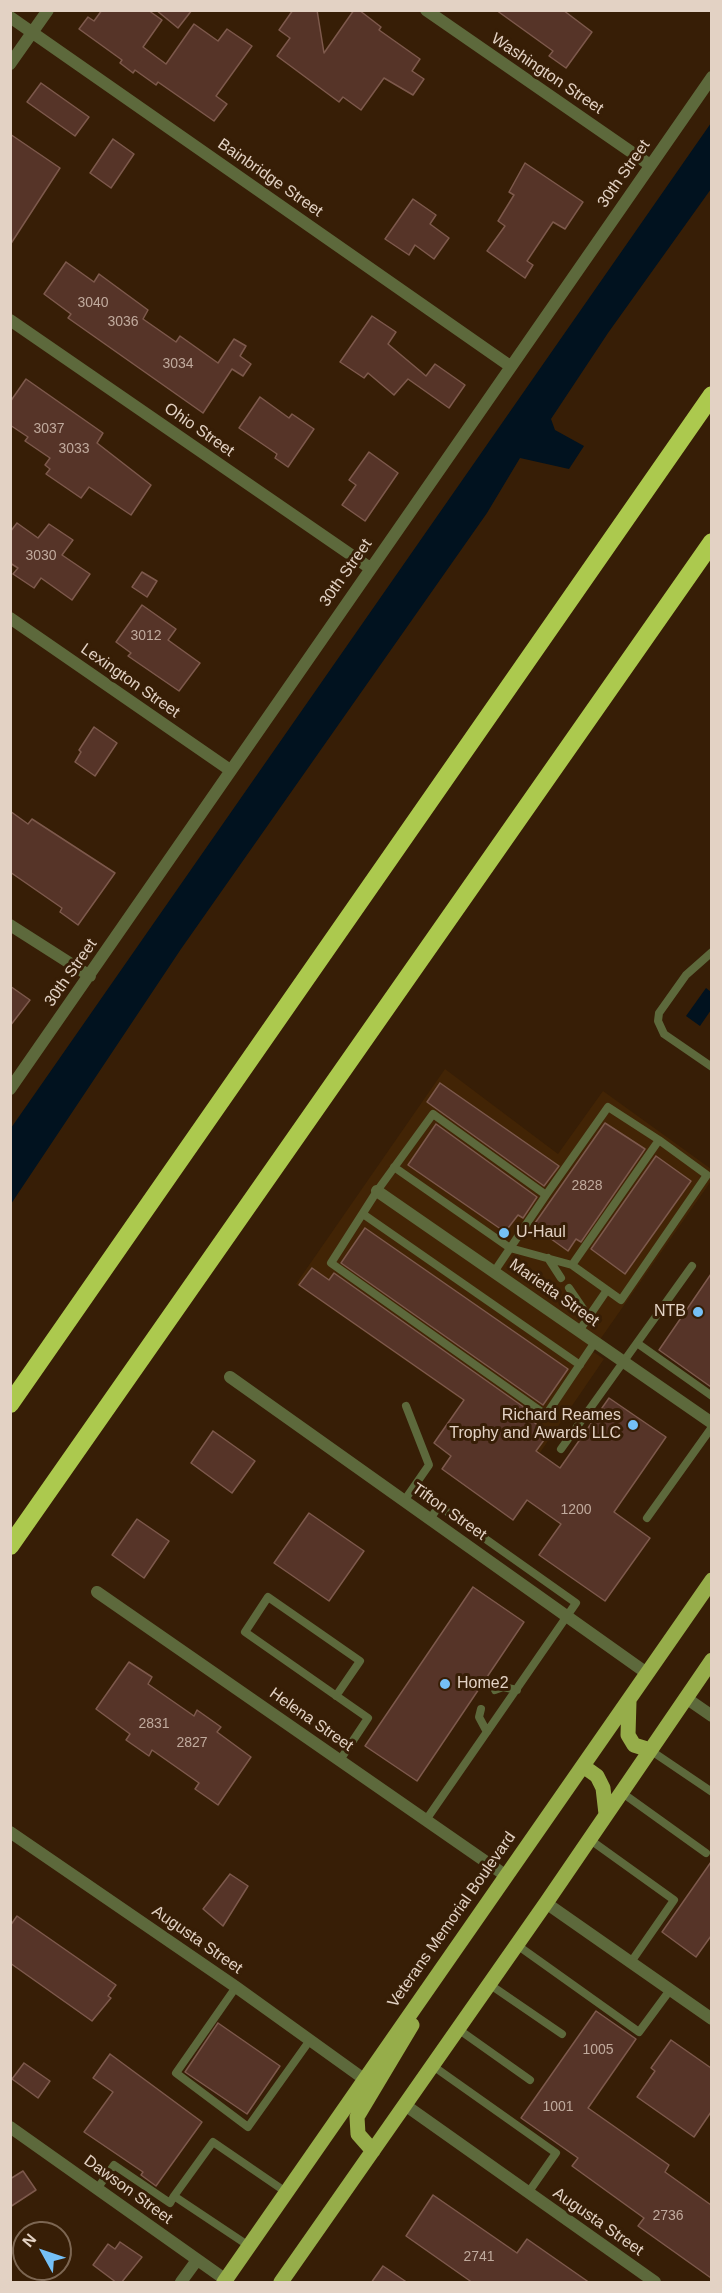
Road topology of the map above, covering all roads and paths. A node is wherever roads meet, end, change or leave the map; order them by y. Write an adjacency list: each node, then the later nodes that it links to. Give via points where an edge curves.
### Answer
1 (48, 10): 4 (street)
2 (426, 10): 7 (street, Washington Street)
3 (10, 17): 4 (street, Bainbridge Street)
4 (33, 32): 5 (street); 9 (street, Bainbridge Street)
5 (10, 64)
6 (711, 77): 7 (street, 30th Street)
7 (650, 165): 9 (street, 30th Street)
8 (10, 320): 12 (street, Ohio Street)
9 (510, 366): 12 (street, 30th Street)
10 (711, 395): 41 (highway)
11 (711, 542): 47 (highway)
12 (370, 568): 14 (street, 30th Street)
13 (10, 618): 14 (street, Lexington Street)
14 (230, 770): 17 (street, 30th Street)
15 (10, 925): 17 (street)
16 (711, 952): 18 (lane, via 686,975 659,1013 658,1021 664,1034)
17 (90, 976): 19 (street, 30th Street)
18 (711, 1067)
19 (10, 1089)
20 (659, 1140): 23 (lane, via 608,1107); 27 (lane); 32 (lane, via 707,1175 621,1300)
21 (394, 1167): 22 (lane); 23 (lane, via 433,1114); 25 (lane)
22 (378, 1191): 24 (lane); 29 (street, Marietta Street)
23 (546, 1195): 25 (lane)
24 (363, 1214): 38 (lane); 38 (lane, via 331,1263 546,1415)
25 (510, 1248): 26 (lane); 29 (lane)
26 (548, 1258): 27 (lane); 30 (lane)
27 (572, 1264): 32 (lane)
28 (692, 1266): 36 (lane)
29 (494, 1272): 34 (street, Marietta Street)
30 (561, 1278)
31 (569, 1288): 33 (lane)
32 (607, 1290): 33 (lane)
33 (588, 1317): 34 (lane)
34 (579, 1331): 35 (street, Marietta Street)
35 (595, 1342): 37 (street, Marietta Street); 38 (lane)
36 (637, 1343): 37 (lane); 40 (lane)
37 (623, 1362): 43 (street, Marietta Street); 44 (lane)
38 (580, 1365)
39 (230, 1377): 45 (street, Tifton Street)
40 (711, 1396)
41 (10, 1404)
42 (406, 1406): 45 (lane, via 429,1465)
43 (711, 1425): 46 (lane)
44 (561, 1449)
45 (404, 1501): 50 (street, Tifton Street)
46 (647, 1518)
47 (10, 1546)
48 (711, 1580): 52 (main road, Veterans Memorial Boulevard)
49 (97, 1592): 62 (street, Helena Street)
50 (567, 1617): 52 (street, Tifton Street); 54 (lane)
51 (710, 1665): 56 (main road)
52 (648, 1674): 57 (main road, Veterans Memorial Boulevard)
53 (495, 1690): 54 (lane)
54 (516, 1690): 60 (lane)
55 (336, 1696): 55 (lane, via 244,1632 268,1597 360,1661); 62 (lane, via 368,1718)
56 (686, 1698): 59 (street); 61 (main road)
57 (629, 1701): 61 (main road, via 628,1735 634,1745); 63 (main road, Veterans Memorial Boulevard)
58 (481, 1709): 60 (lane, via 479,1717)
59 (711, 1716)
60 (488, 1732): 67 (lane)
61 (650, 1750): 64 (main road); 65 (lane)
62 (340, 1760): 67 (street, Helena Street)
63 (582, 1766): 66 (main road, via 600,1782); 71 (main road, Veterans Memorial Boulevard)
64 (621, 1792): 66 (main road); 70 (lane)
65 (711, 1792)
66 (606, 1814): 69 (main road)
67 (426, 1820): 71 (street, Helena Street)
68 (10, 1832): 77 (street, Augusta Street)
69 (589, 1839): 72 (main road); 74 (lane, via 674,1900)
70 (706, 1853)
71 (505, 1875): 75 (main road, Veterans Memorial Boulevard)
72 (546, 1903): 73 (main road); 74 (street)
73 (517, 1945): 76 (main road); 78 (lane, via 639,2032)
74 (631, 1962): 78 (street)
75 (438, 1971): 84 (main road, Veterans Memorial Boulevard); 88 (main road, via 410,2029 357,2117 358,2134)
76 (489, 1984): 80 (main road); 81 (lane)
77 (236, 1987): 82 (street, Augusta Street); 82 (lane, via 176,2073 248,2127)
78 (670, 1990): 79 (street)
79 (711, 2019)
80 (458, 2029): 83 (main road); 85 (lane)
81 (562, 2034)
82 (310, 2040): 84 (street, Augusta Street)
83 (433, 2066): 86 (main road); 91 (lane, via 556,2153)
84 (363, 2079): 90 (main road, Veterans Memorial Boulevard)
85 (530, 2080)
86 (405, 2105): 88 (main road); 91 (street, Augusta Street)
87 (10, 2127): 89 (street, Dawson Street)
88 (373, 2151): 97 (main road)
89 (97, 2189): 92 (lane, via 114,2165 170,2203); 94 (street, Dawson Street)
90 (286, 2192): 92 (lane, via 213,2142); 93 (main road, Veterans Memorial Boulevard)
91 (528, 2193): 98 (street, Augusta Street)
92 (174, 2196): 93 (lane)
93 (249, 2246): 95 (main road, Veterans Memorial Boulevard)
94 (197, 2260): 95 (street, Dawson Street); 96 (street)
95 (225, 2282)
96 (182, 2283)
97 (281, 2283)
98 (655, 2283)

